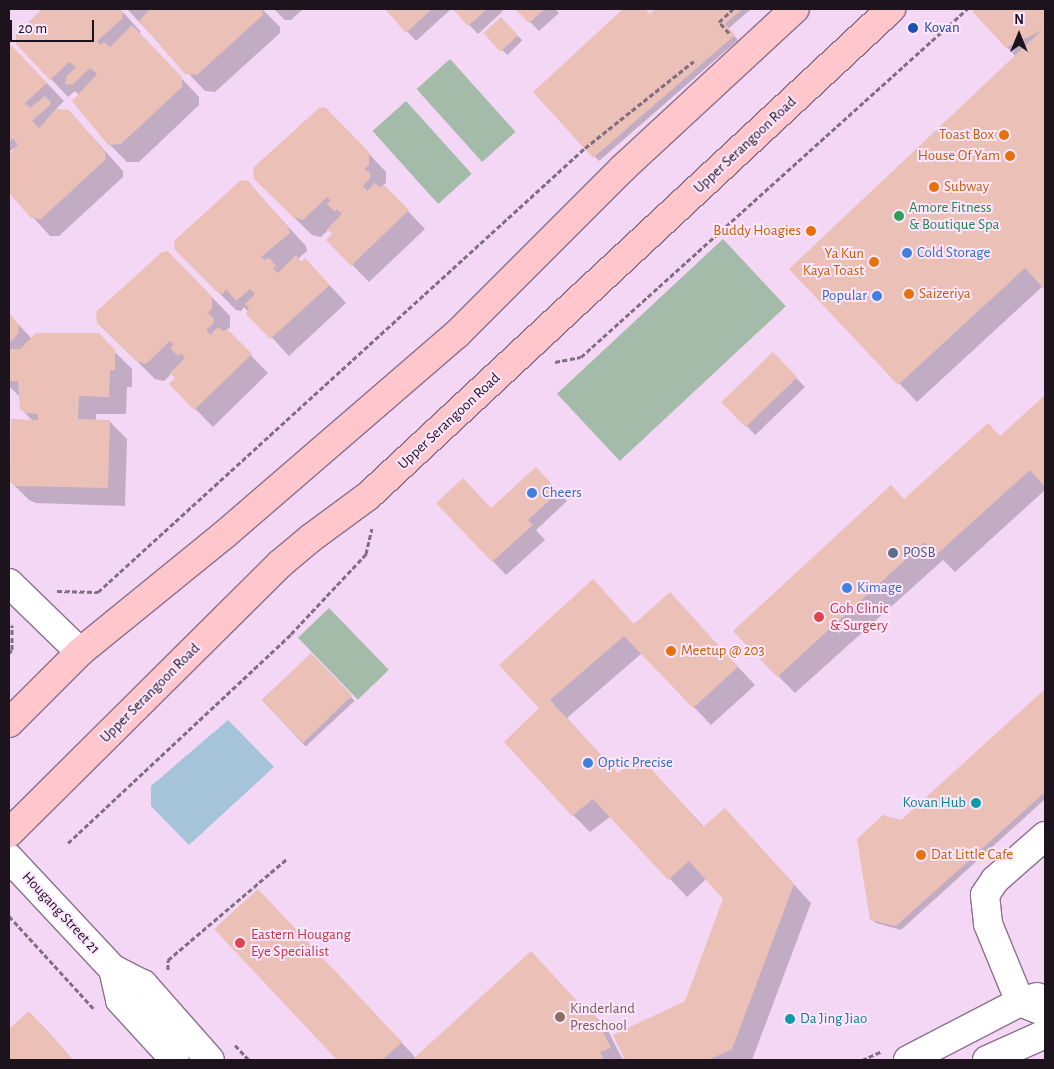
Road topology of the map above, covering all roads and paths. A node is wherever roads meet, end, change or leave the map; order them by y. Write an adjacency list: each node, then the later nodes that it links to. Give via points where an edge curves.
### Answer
1 (732, 9): 5 (path, via 718,22 730,33)
2 (796, 9): 12 (main road, via 623,168 457,334 224,535)
3 (891, 9): 15 (main road, Upper Serangoon Road, via 368,496 280,564)
4 (967, 9): 7 (path, via 580,357)
5 (722, 39)
6 (699, 57): 10 (path, via 585,148)
7 (550, 363)
8 (373, 526): 17 (path, via 366,554 291,634)
9 (9, 583): 12 (street)
10 (98, 592)
11 (13, 618): 13 (path, via 12,650)
12 (80, 652): 14 (main road)
13 (9, 653)
14 (9, 723)
15 (9, 833)
16 (1045, 836): 23 (street, via 994,880 985,895 988,924)
17 (68, 843)
18 (9, 858): 21 (street, Hougang Street 21)
19 (288, 858): 22 (path, via 168,960)
20 (9, 916): 24 (path)
21 (113, 969): 27 (street, via 120,1000); 28 (street, Hougang Street 21, via 143,984)
22 (168, 972)
23 (1037, 1003): 30 (street)
24 (94, 1010)
25 (1045, 1034): 31 (street)
26 (229, 1038): 29 (path)
27 (175, 1060)
28 (210, 1060)
29 (249, 1060)
30 (908, 1060)
31 (987, 1060)

